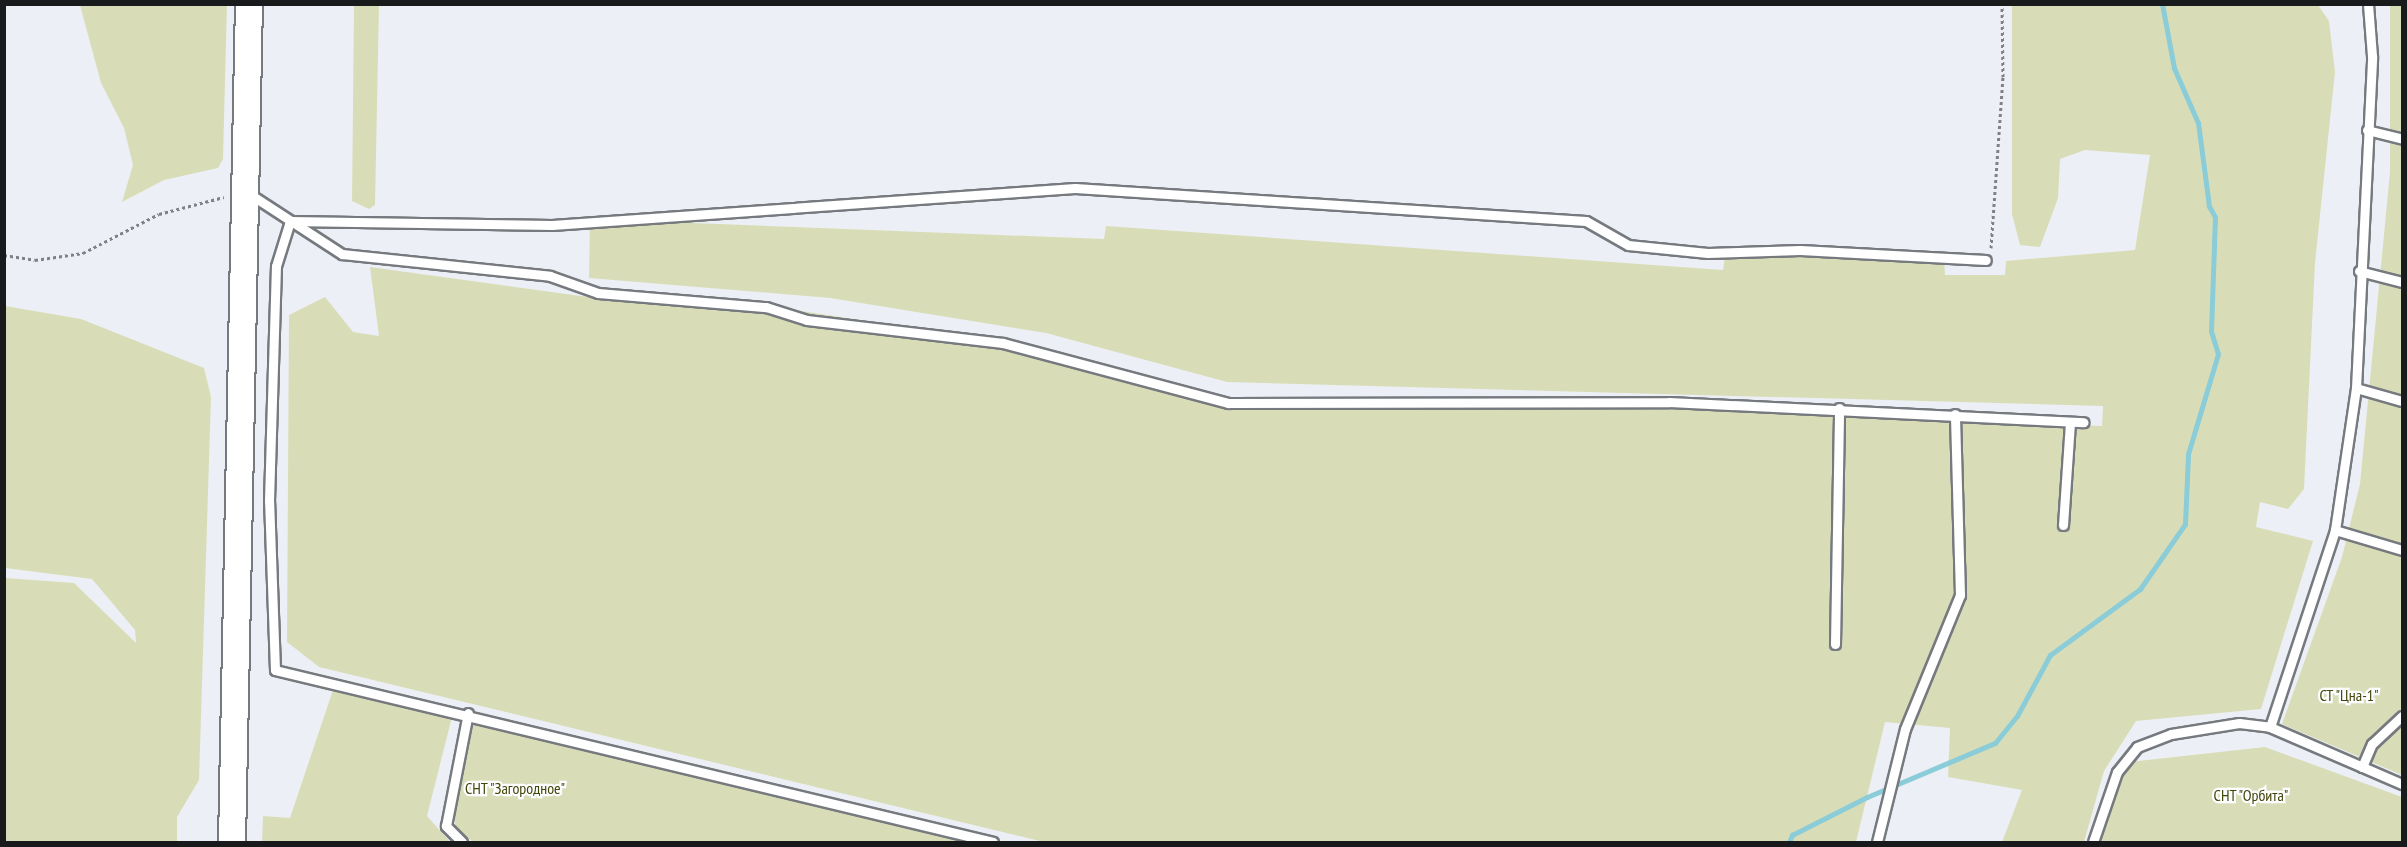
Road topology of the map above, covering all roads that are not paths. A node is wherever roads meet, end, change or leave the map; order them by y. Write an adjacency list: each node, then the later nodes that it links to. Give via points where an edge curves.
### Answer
1 (249, 4): 5 (main road)
2 (2368, 4): 3 (lane, via 2372,56)
3 (2367, 130): 4 (lane); 8 (lane)
4 (2403, 139)
5 (246, 192): 6 (lane); 25 (main road)
6 (290, 221): 7 (lane, via 552,225 1075,188 1586,221 1628,245 1708,253 1800,250); 12 (lane, via 342,254 550,276 598,293 766,307 807,320 1003,343 1228,403 1669,402); 20 (lane, via 275,287 270,501 275,670)
7 (1986, 260)
8 (2359, 271): 9 (lane); 10 (lane)
9 (2403, 282)
10 (2356, 388): 11 (lane); 17 (lane)
11 (2403, 401)
12 (1839, 408): 13 (lane); 19 (lane)
13 (1954, 414): 14 (lane); 28 (lane, via 1960,595 1905,729)
14 (2070, 422): 15 (lane); 16 (lane)
15 (2084, 422)
16 (2063, 525)
17 (2336, 530): 18 (lane); 22 (lane)
18 (2403, 550)
19 (1835, 644)
20 (468, 713): 26 (lane, via 446,826); 27 (lane)
21 (2403, 716): 23 (lane, via 2372,744)
22 (2270, 727): 23 (lane); 29 (lane, via 2239,723 2151,739 2138,747 2117,772)
23 (2362, 767): 24 (lane)
24 (2403, 784)
25 (232, 843)
26 (462, 843)
27 (993, 843)
28 (1877, 843)
29 (2093, 843)

